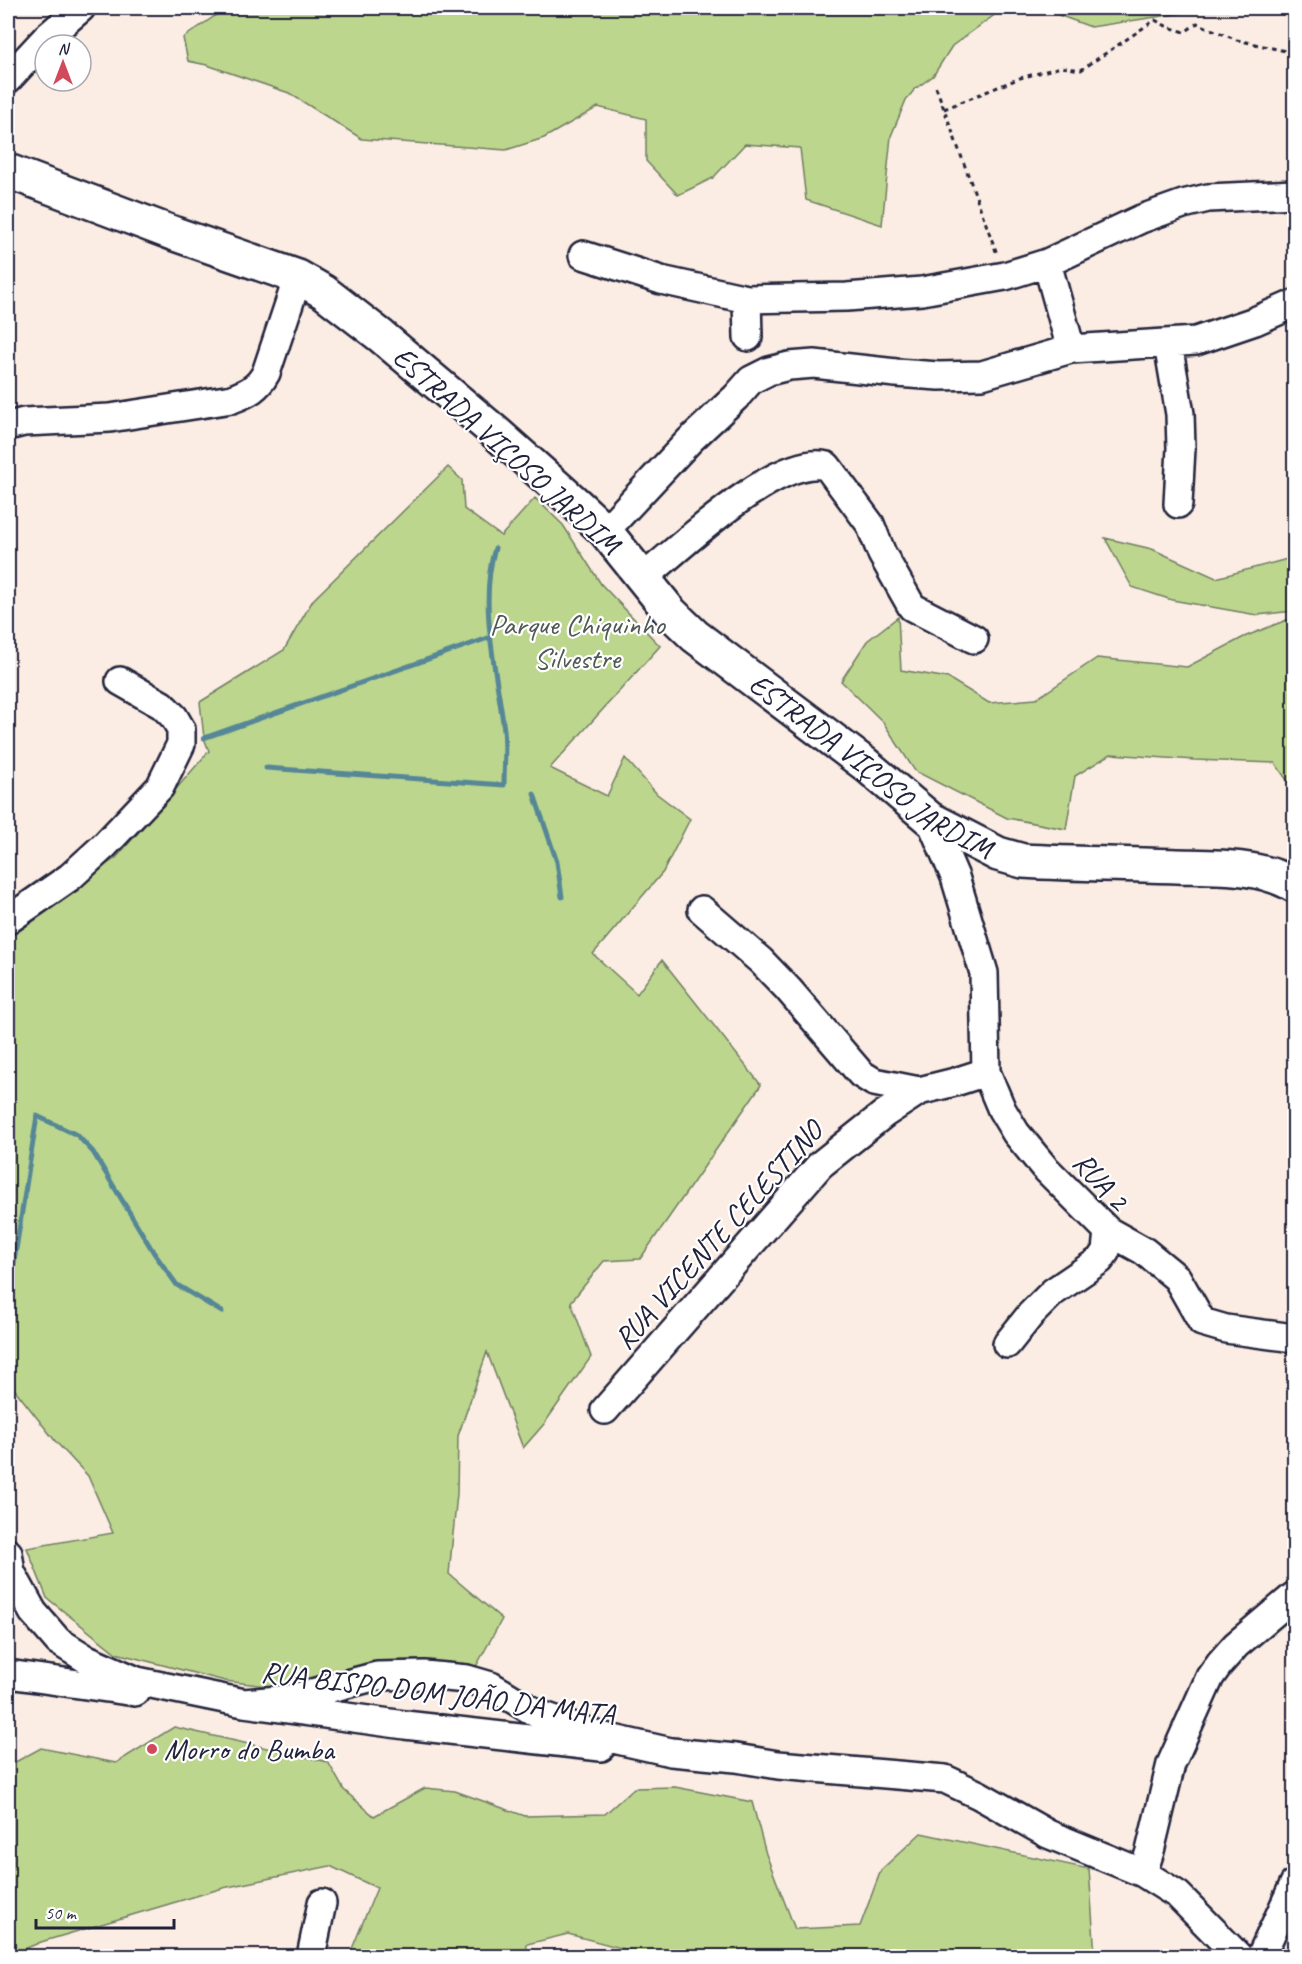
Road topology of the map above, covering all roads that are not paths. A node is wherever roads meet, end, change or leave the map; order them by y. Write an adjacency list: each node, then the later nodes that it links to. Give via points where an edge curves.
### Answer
1 (81, 8): 2 (street)
2 (8, 78)
3 (8, 171): 7 (main road, ESTRADA VIÇOSO JARDIM)
4 (1294, 194): 6 (street, via 1208,198 1183,204)
5 (583, 255): 8 (street)
6 (1047, 263): 8 (street, via 1005,276 922,291); 12 (street)
7 (298, 277): 13 (street, via 266,373 248,393 232,399 110,418); 15 (main road, ESTRADA VIÇOSO JARDIM, via 344,306 381,336)
8 (747, 299): 10 (street)
9 (1294, 304): 11 (street, via 1196,341)
10 (748, 337)
11 (1168, 344): 12 (street); 14 (street, via 1180,414)
12 (1071, 349): 15 (street, via 982,375 939,376 814,364 769,371 751,380)
13 (8, 426)
14 (1178, 504)
15 (605, 531): 16 (main road, ESTRADA VIÇOSO JARDIM)
16 (642, 579): 17 (street, via 757,489 786,472 816,464 827,466 870,524 882,555 912,607); 19 (main road, ESTRADA VIÇOSO JARDIM, via 694,636 865,764)
17 (974, 639)
18 (120, 681): 22 (street, via 168,711 181,729 181,744 160,786 105,845 70,877)
19 (930, 819): 20 (main road, ESTRADA VIÇOSO JARDIM, via 998,854 1023,861 1214,867 1258,872); 23 (street, via 955,877 984,974)
20 (1294, 885)
21 (702, 910): 24 (street, via 788,989 861,1074 874,1082)
22 (8, 920)
23 (986, 1072): 24 (street, RUA VICENTE CELESTINO); 25 (street, RUA 2, via 1016,1133)
24 (919, 1091): 28 (street, RUA VICENTE CELESTINO, via 819,1165)
25 (1108, 1231): 26 (street, via 1144,1251 1177,1278 1202,1322); 27 (street, RUA 2, via 1106,1251 1100,1260 1053,1292)
26 (1294, 1338)
27 (1007, 1344)
28 (604, 1410)
29 (8, 1554): 32 (street, via 11,1572 33,1612 58,1641)
30 (1294, 1596): 35 (street, via 1236,1645 1210,1677 1171,1764)
31 (8, 1674): 32 (street, via 135,1692)
32 (137, 1681): 33 (street)
33 (244, 1703): 34 (street, RUA BISPO DOM JOÃO DA MATA, via 541,1741); 34 (street, RUA BISPO DOM JOÃO DA MATA, via 289,1699 377,1676 467,1679 491,1686 536,1713 600,1736)
34 (671, 1752): 35 (street, RUA BISPO DOM JOÃO DA MATA, via 945,1779 1048,1834)
35 (1143, 1873): 39 (street, RUA BISPO DOM JOÃO DA MATA, via 1178,1895)
36 (1294, 1884): 40 (street)
37 (322, 1903): 38 (street)
38 (310, 1956)
39 (1238, 1956)
40 (1261, 1956)

